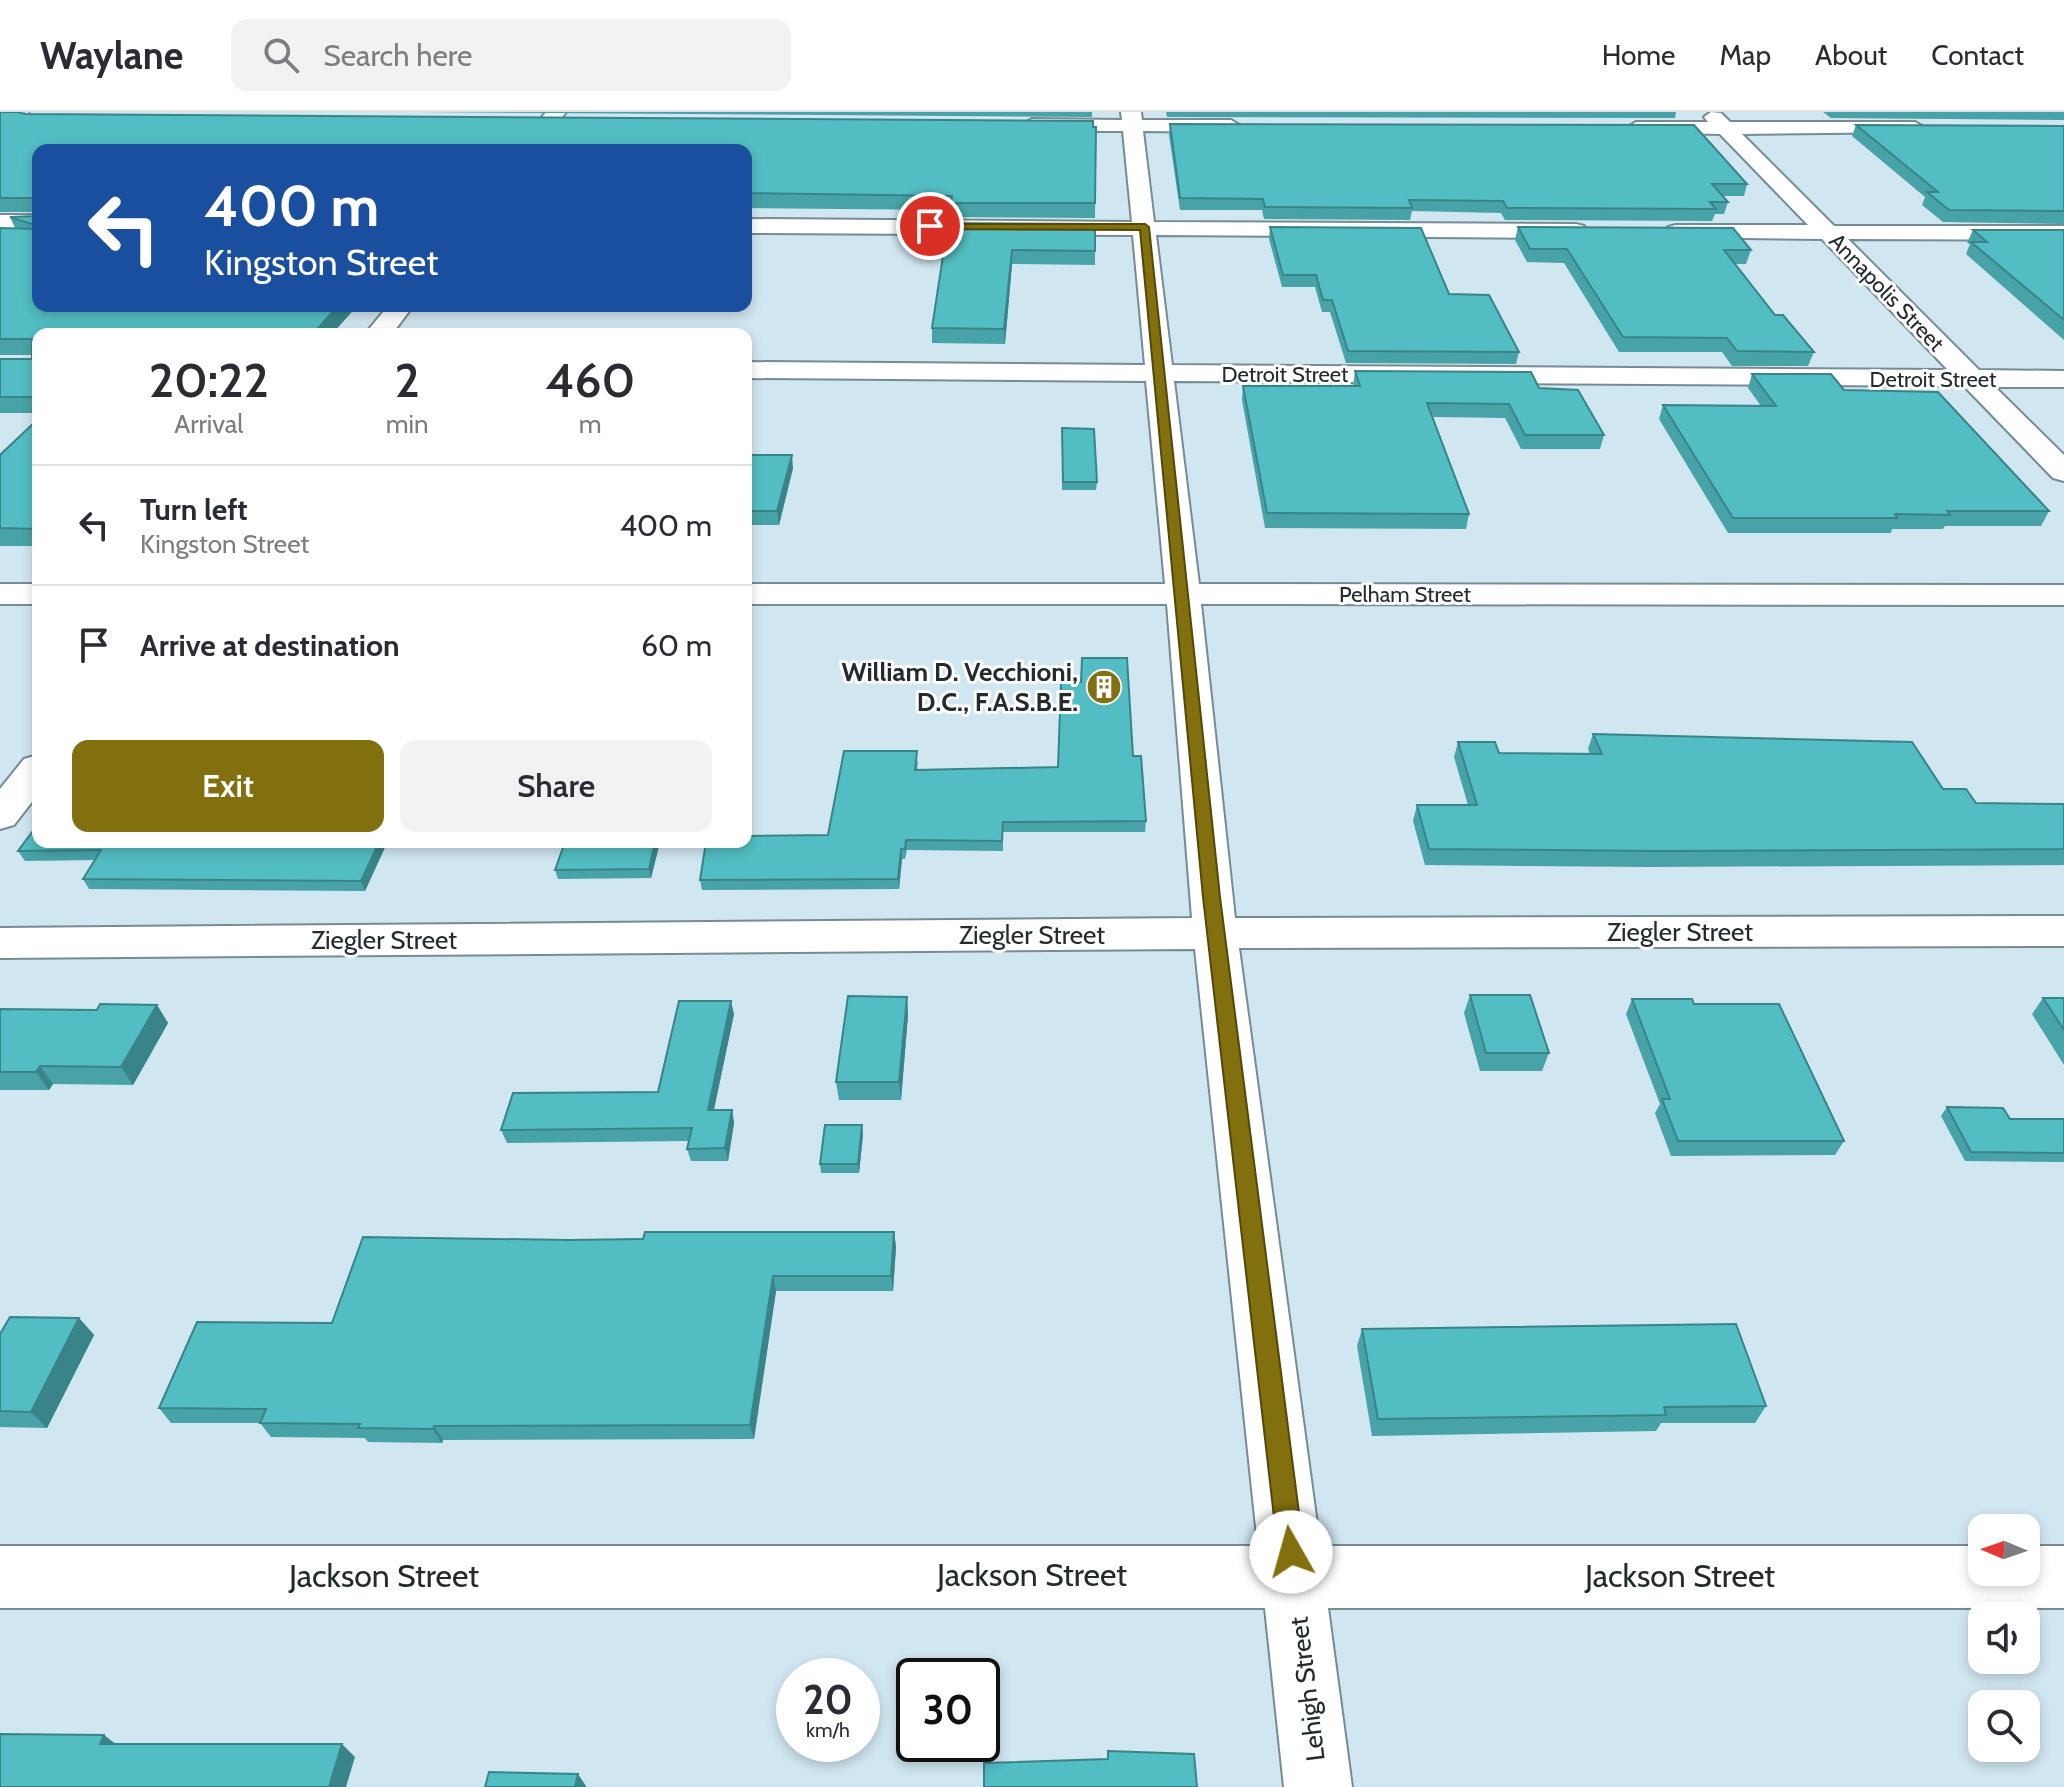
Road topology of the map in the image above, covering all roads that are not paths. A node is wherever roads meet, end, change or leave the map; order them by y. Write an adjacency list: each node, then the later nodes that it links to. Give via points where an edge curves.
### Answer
1 (10, 115): 2 (street)
2 (40, 118)
3 (559, 119): 6 (street); 11 (street)
4 (1132, 119): 7 (street); 8 (street); 15 (street, Lehigh Street)
5 (1718, 120): 9 (street); 10 (street); 18 (street, Annapolis Street)
6 (522, 121)
7 (1015, 125)
8 (1250, 126)
9 (1612, 128)
10 (1941, 128)
11 (533, 144)
12 (0, 222): 13 (street)
13 (32, 222)
14 (752, 226): 15 (street)
15 (1145, 227): 16 (street); 23 (street, Lehigh Street)
16 (1597, 231)
17 (1660, 232): 18 (street)
18 (1830, 233): 19 (street); 24 (street, Annapolis Street)
19 (2064, 233)
20 (396, 312): 21 (street)
21 (383, 328)
22 (752, 370): 23 (street, Detroit Street)
23 (1159, 373): 24 (street, Detroit Street); 30 (street, Lehigh Street)
24 (1972, 379): 25 (street, Detroit Street); 26 (street, Annapolis Street)
25 (2064, 379)
26 (2064, 472)
27 (0, 594): 28 (street)
28 (32, 594)
29 (752, 594): 30 (street, Pelham Street)
30 (1183, 594): 31 (street, Pelham Street); 35 (street, Lehigh Street)
31 (2064, 595)
32 (32, 775): 33 (street)
33 (0, 816)
34 (2064, 931): 35 (street, Ziegler Street)
35 (1216, 934): 36 (street, Ziegler Street); 37 (street, Lehigh Street)
36 (0, 943)
37 (1294, 1576): 38 (street, Jackson Street); 39 (street, Jackson Street); 40 (street, Lehigh Street)
38 (0, 1577)
39 (2064, 1577)
40 (1318, 1787)

